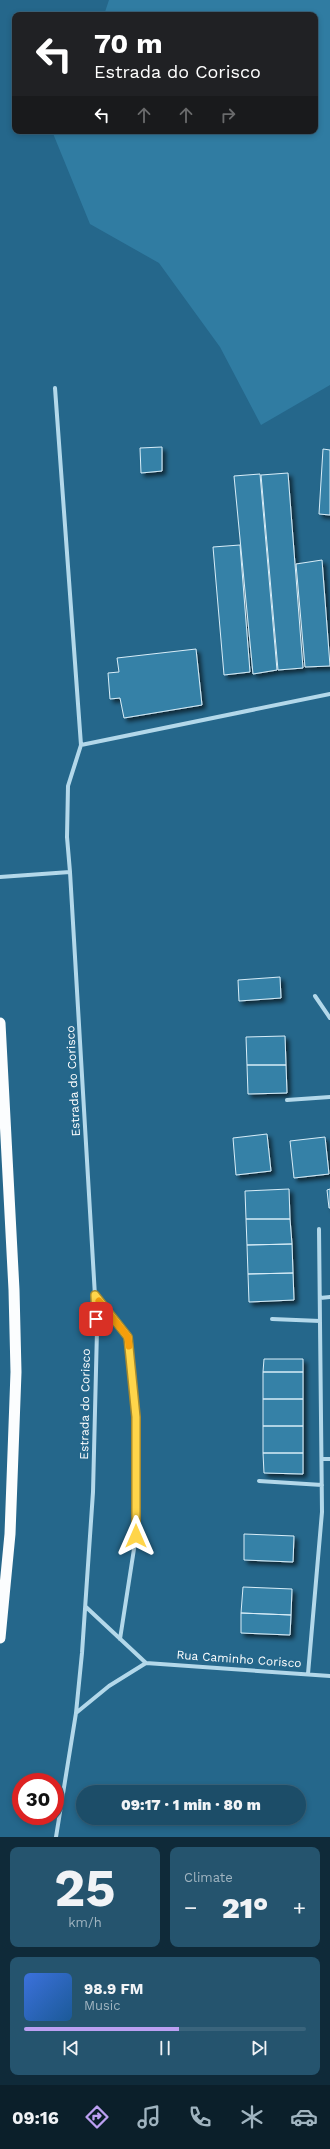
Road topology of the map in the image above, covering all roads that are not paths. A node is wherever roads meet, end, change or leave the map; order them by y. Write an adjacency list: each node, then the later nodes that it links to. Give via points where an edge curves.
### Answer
1 (55, 388): 3 (street)
2 (330, 694): 3 (street)
3 (81, 745): 4 (street, Estrada do Corisco, via 68,786 66,836)
4 (70, 872): 5 (street); 15 (street, Estrada do Corisco)
5 (0, 877)
6 (315, 996): 7 (street)
7 (330, 1018)
8 (0, 1022): 9 (highway)
9 (0, 1029): 13 (highway)
10 (330, 1097): 11 (street)
11 (287, 1100)
12 (0, 1141): 13 (street)
13 (6, 1156): 25 (highway, via 16,1372 10,1534)
14 (319, 1229): 17 (street)
15 (95, 1295): 24 (street, Estrada do Corisco, via 97,1330 93,1492); 26 (street, via 128,1337 136,1417 136,1536)
16 (330, 1297): 17 (street)
17 (320, 1298): 19 (street)
18 (272, 1319): 19 (street)
19 (320, 1321): 20 (street)
20 (322, 1459): 21 (street); 23 (street)
21 (330, 1459)
22 (259, 1481): 23 (street)
23 (322, 1484): 28 (street, via 322,1512)
24 (86, 1607): 26 (street); 30 (street, Estrada do Corisco)
25 (0, 1638)
26 (120, 1639): 27 (street)
27 (146, 1663): 28 (street, Rua Caminho Corisco); 30 (street, via 109,1686)
28 (308, 1674): 29 (street, Rua Caminho Corisco)
29 (330, 1676)
30 (76, 1714): 31 (street, Estrada do Corisco)
31 (56, 1837)

